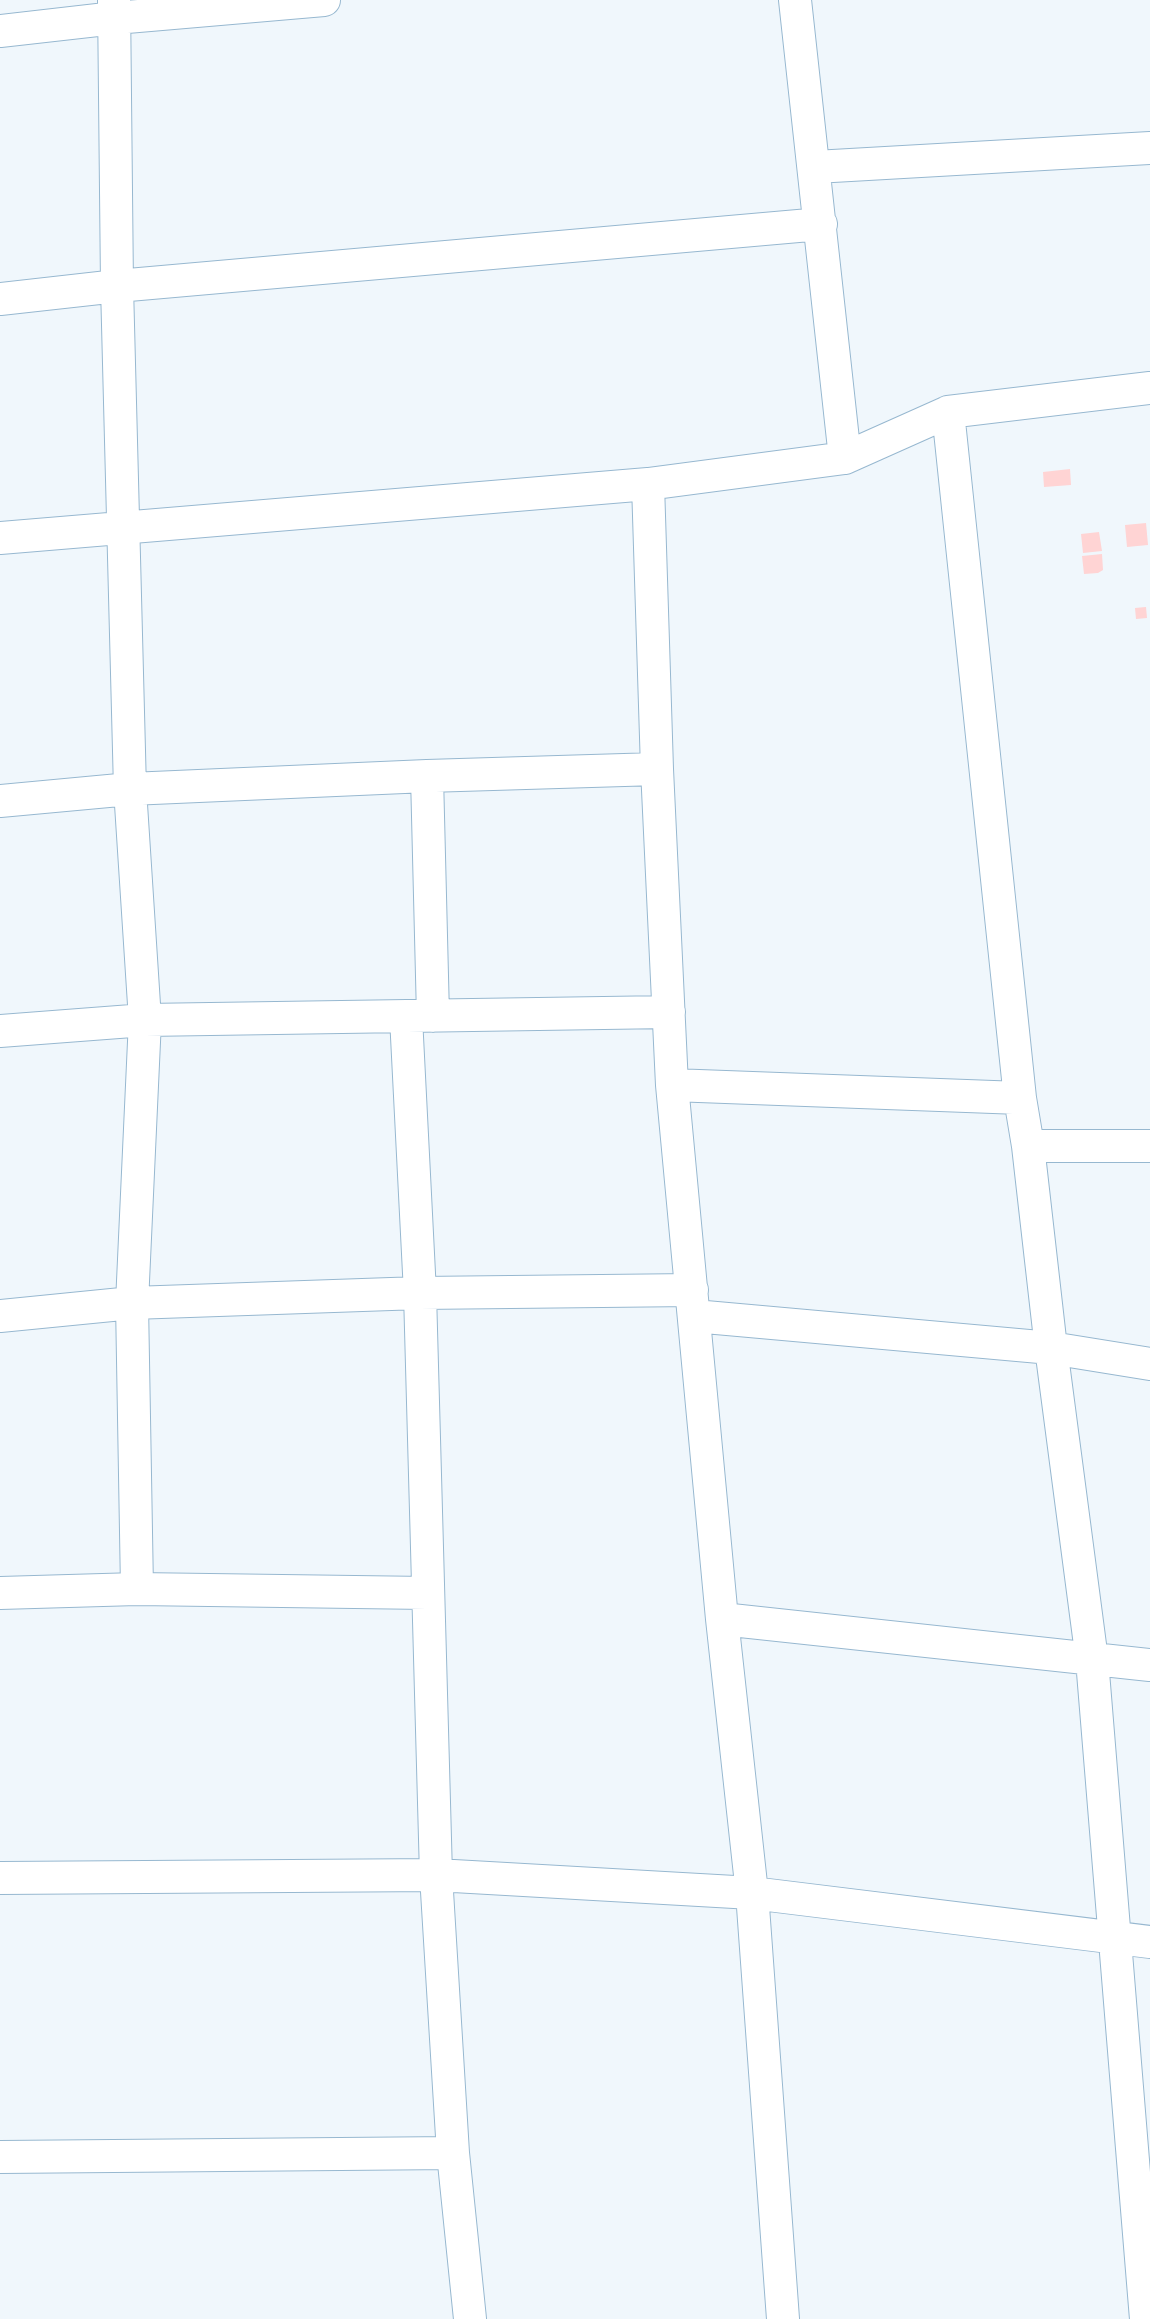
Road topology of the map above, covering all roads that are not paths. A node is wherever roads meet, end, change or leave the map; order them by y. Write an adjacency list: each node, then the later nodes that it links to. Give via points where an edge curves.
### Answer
1 (324, 0): 3 (street)
2 (795, 0): 6 (street)
3 (114, 9): 4 (street); 8 (street)
4 (0, 31)
5 (1150, 148): 6 (street)
6 (815, 167): 7 (street)
7 (821, 224): 8 (street); 12 (street)
8 (117, 286): 9 (street); 14 (street)
9 (0, 300)
10 (1150, 388): 11 (street)
11 (948, 412): 12 (street); 25 (street)
12 (845, 458): 13 (street)
13 (648, 484): 14 (street); 16 (street)
14 (124, 528): 15 (street); 18 (street)
15 (0, 537)
16 (657, 769): 17 (street); 20 (street)
17 (427, 776): 18 (street); 21 (street)
18 (130, 789): 19 (street); 22 (street)
19 (0, 801)
20 (669, 1012): 21 (street); 24 (street)
21 (419, 1016): 22 (street); 28 (street)
22 (145, 1020): 23 (street); 30 (street)
23 (0, 1031)
24 (672, 1085): 25 (street); 29 (street)
25 (1020, 1098): 26 (street)
26 (1028, 1146): 27 (street); 32 (street)
27 (1150, 1146)
28 (420, 1293): 29 (street); 30 (street); 36 (street)
29 (693, 1303): 32 (street); 37 (street)
30 (132, 1304): 31 (street); 34 (street)
31 (0, 1316)
32 (1051, 1348): 33 (street); 38 (street)
33 (1150, 1364)
34 (137, 1589): 35 (street); 36 (street)
35 (0, 1593)
36 (427, 1593): 40 (street)
37 (722, 1619): 38 (street); 42 (street)
38 (1092, 1660): 39 (street); 43 (street)
39 (1150, 1665)
40 (436, 1875): 41 (street); 42 (street); 45 (street)
41 (0, 1878)
42 (752, 1893): 43 (street); 48 (street)
43 (1116, 1939): 44 (street); 49 (street)
44 (1150, 1942)
45 (453, 2152): 46 (street); 47 (street)
46 (0, 2157)
47 (470, 2319)
48 (783, 2319)
49 (1146, 2319)

